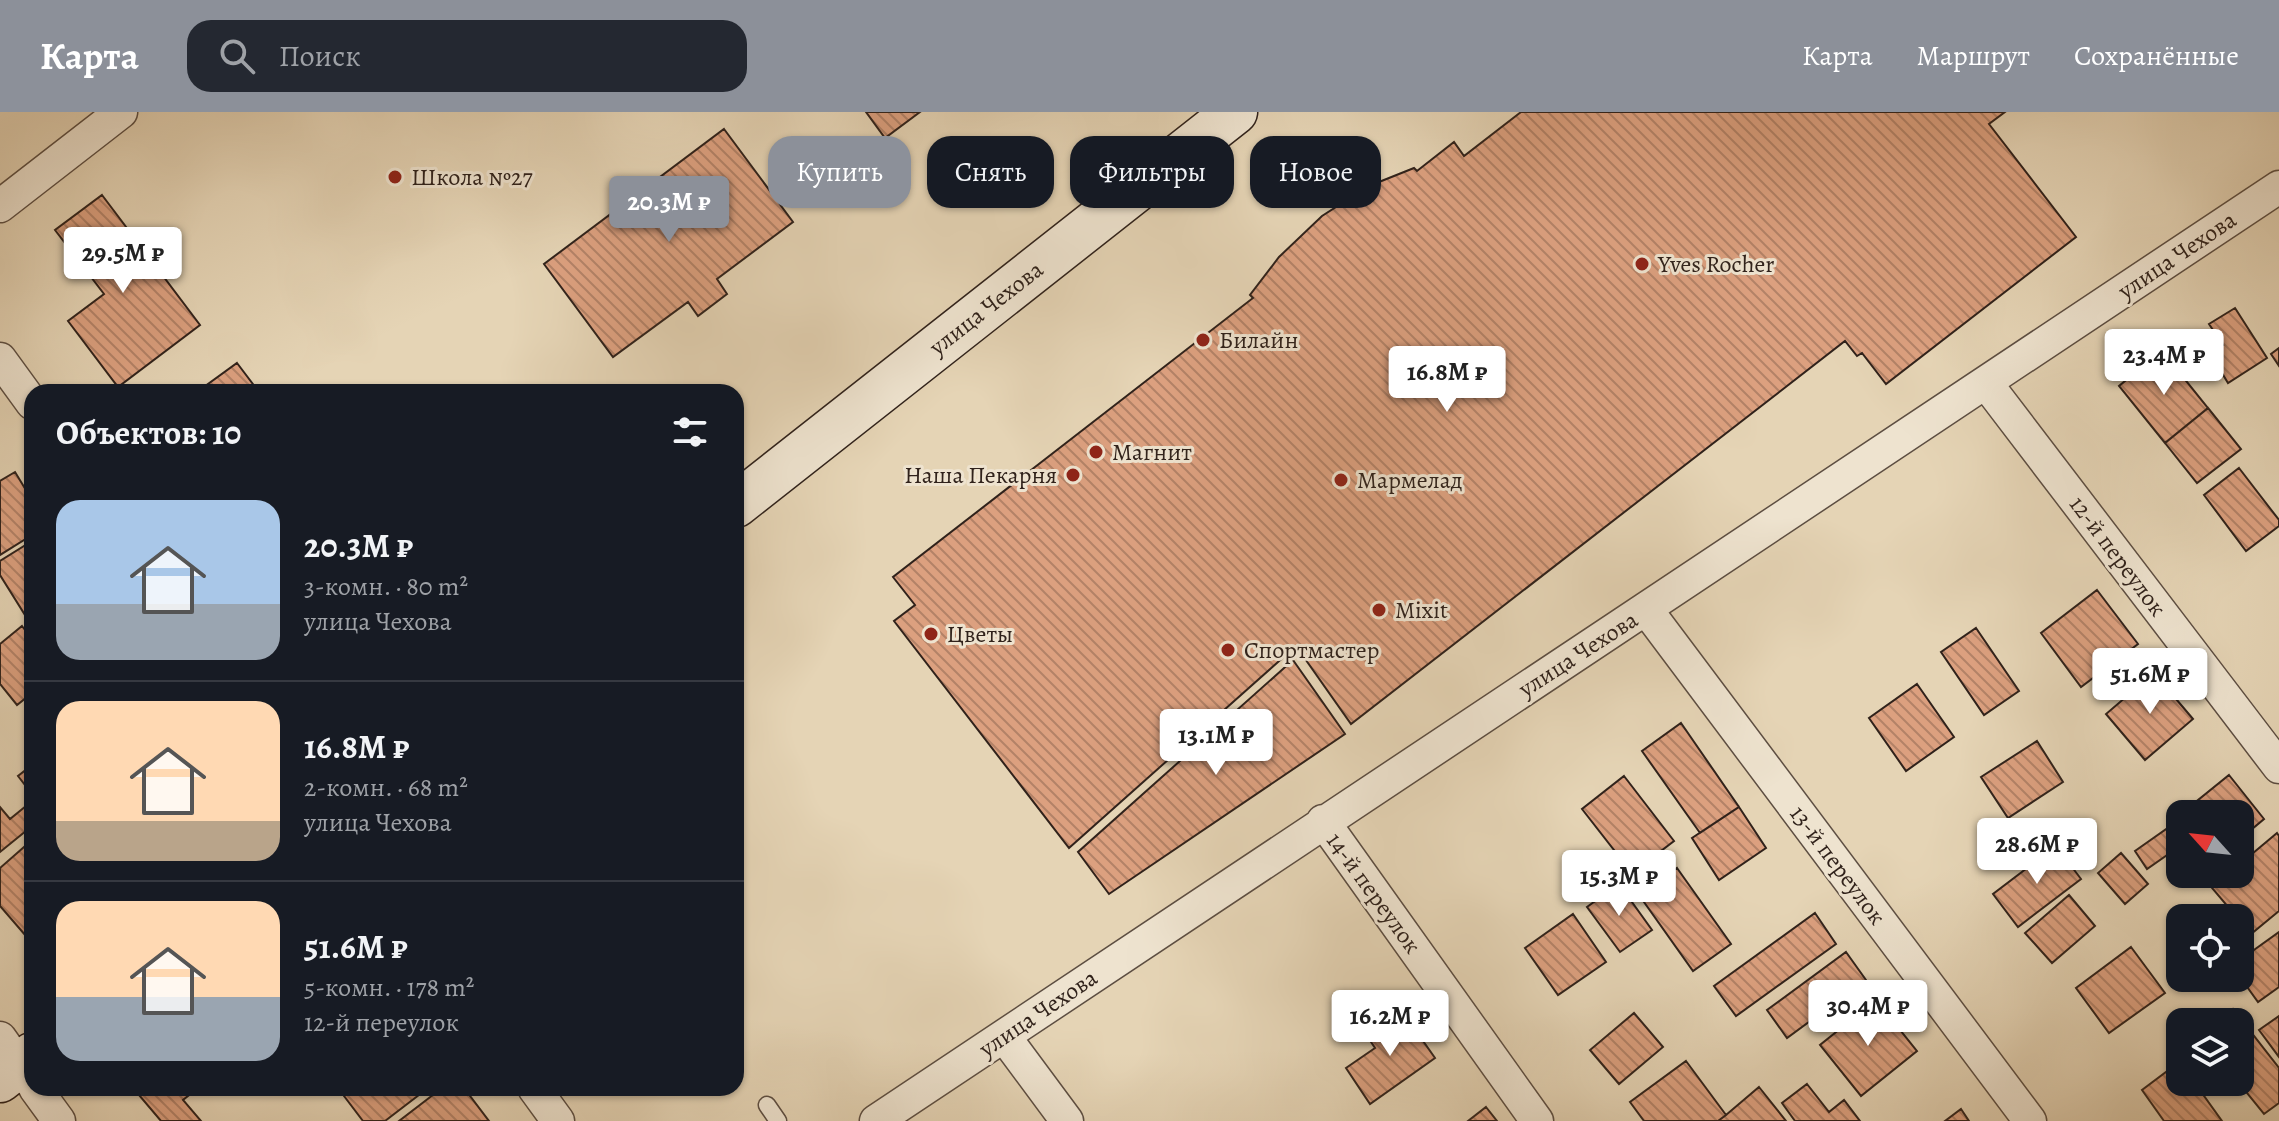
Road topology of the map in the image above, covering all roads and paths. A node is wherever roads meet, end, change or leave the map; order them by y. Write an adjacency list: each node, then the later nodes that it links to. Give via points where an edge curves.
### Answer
1 (121, 112): 4 (street)
2 (1235, 112): 8 (main road, улица Чехова)
3 (2279, 187): 6 (street, улица Чехова)
4 (0, 206)
5 (0, 359): 7 (street)
6 (1986, 383): 9 (street, улица Чехова); 10 (street, 12-й переулок)
7 (24, 392)
8 (744, 499)
9 (1646, 609): 11 (street, улица Чехова); 22 (street, 13-й переулок)
10 (2279, 767)
11 (1323, 821): 12 (street, улица Чехова); 21 (street, 14-й переулок)
12 (1004, 1036): 19 (street, улица Чехова); 20 (street)
13 (41, 1096): 16 (street)
14 (540, 1096): 17 (street)
15 (767, 1105): 18 (lane)
16 (59, 1121)
17 (558, 1121)
18 (778, 1121)
19 (876, 1121)
20 (1067, 1121)
21 (1537, 1121)
22 (2030, 1121)

